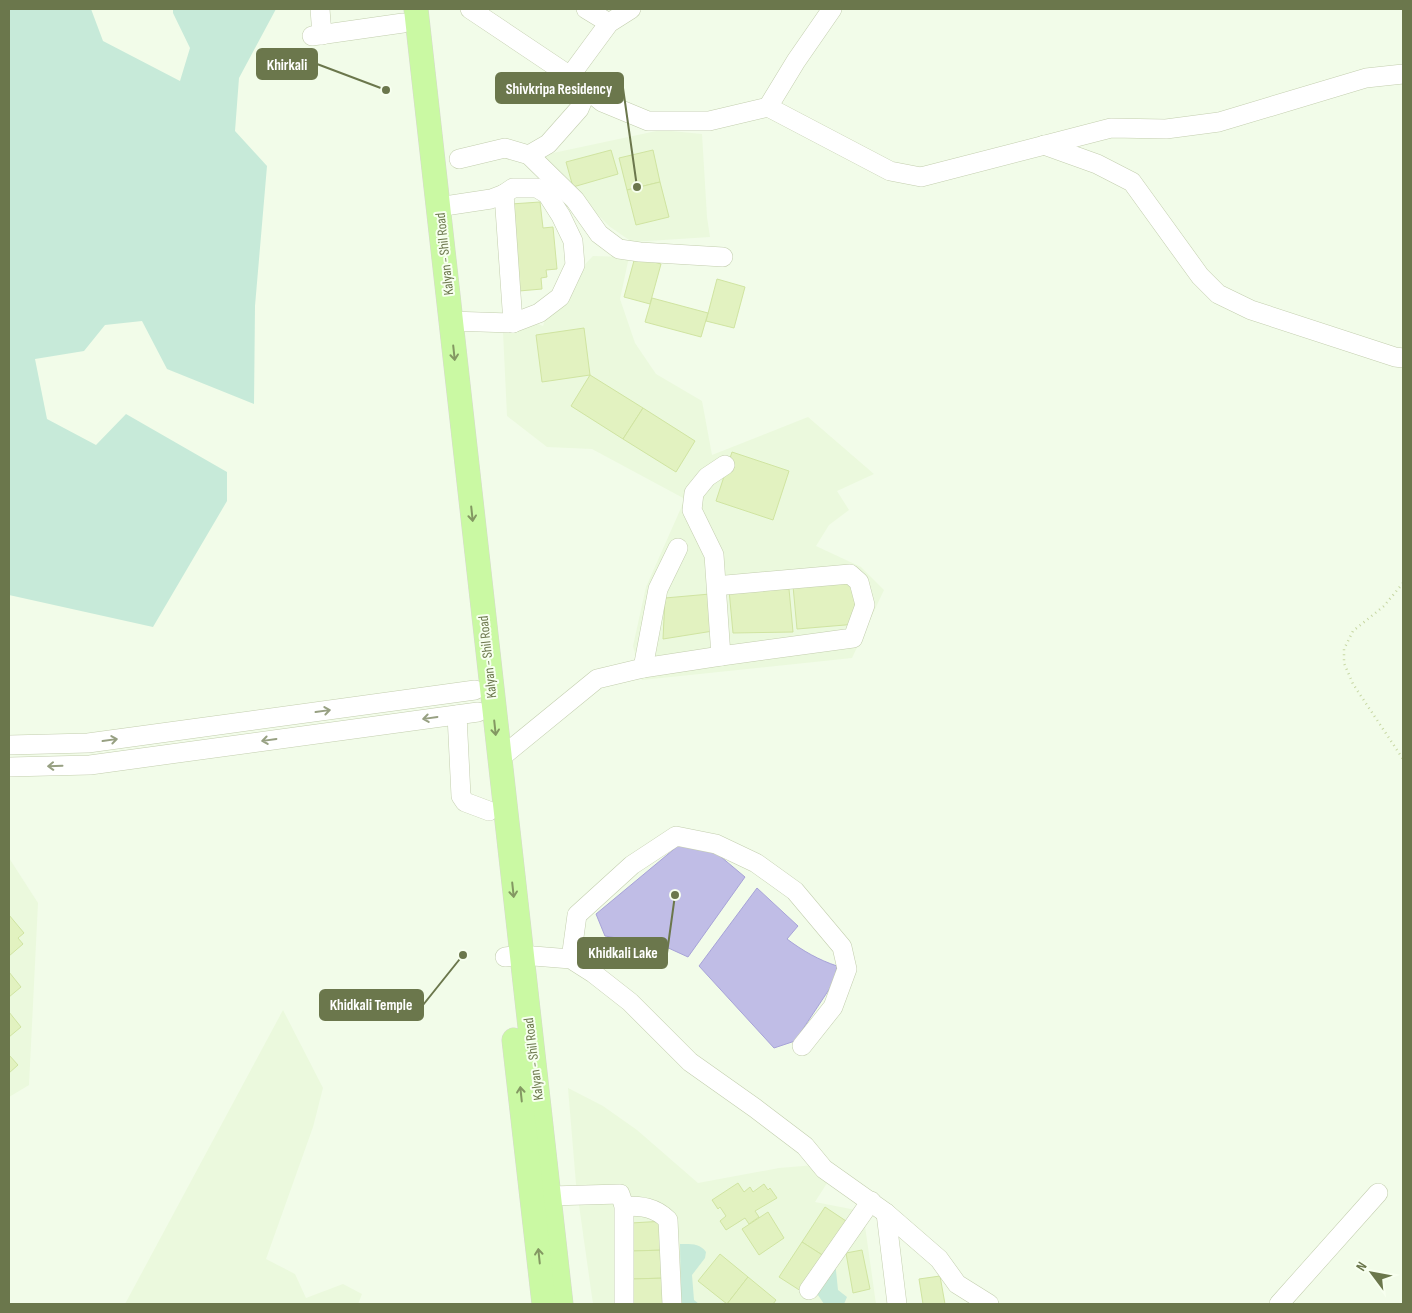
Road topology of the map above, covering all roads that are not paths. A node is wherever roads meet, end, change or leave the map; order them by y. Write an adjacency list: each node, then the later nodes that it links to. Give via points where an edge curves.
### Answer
1 (320, 9): 6 (street, via 317,36)
2 (470, 9): 9 (street)
3 (586, 9): 7 (street)
4 (632, 9): 7 (street)
5 (832, 9): 11 (street)
6 (407, 14): 16 (main road, Kalyan - Shil Road); 26 (main road, Kalyan - Shil Road)
7 (609, 23): 9 (street)
8 (1403, 74): 12 (street, via 1366,78 1218,122 1166,129 1111,128)
9 (570, 76): 10 (street)
10 (587, 90): 11 (street, via 602,102 648,121 709,121); 13 (street, via 579,109 548,144)
11 (768, 107): 12 (street, via 890,170 921,177)
12 (1044, 145): 20 (street, via 1097,164 1132,182 1200,276 1218,294 1251,310)
13 (528, 155): 14 (street, via 505,148); 17 (street, via 575,200 599,234 619,249)
14 (460, 159)
15 (504, 194): 16 (street); 19 (street); 19 (street, via 513,188 537,188 547,194 574,241 575,265 560,297 539,313)
16 (438, 207): 18 (main road, Kalyan - Shil Road)
17 (723, 258)
18 (451, 321): 19 (street); 29 (main road, Kalyan - Shil Road, one-way to 29)
19 (514, 323)
20 (1403, 358)
21 (725, 465): 24 (street, via 707,477 694,493 692,510 714,555)
22 (678, 548): 25 (street, via 658,589)
23 (726, 585): 24 (street, via 850,574 859,582 865,605 853,638)
24 (722, 656): 25 (street)
25 (643, 668): 29 (street, via 597,679)
26 (470, 705): 27 (street, one-way to 26); 30 (street, one-way to 30); 32 (main road, Kalyan - Shil Road)
27 (88, 743): 28 (street); 30 (street)
28 (9, 746)
29 (499, 759): 32 (main road, Kalyan - Shil Road, one-way to 32)
30 (90, 765): 31 (street, one-way to 31)
31 (9, 767)
32 (513, 956): 33 (street); 36 (main road, Kalyan - Shil Road); 41 (main road, Kalyan - Shil Road, one-way to 32)
33 (571, 959): 34 (street, via 577,915 632,865 676,836 716,844 756,864 795,891 842,947 847,969 833,1007); 37 (street, via 630,1002 690,1062 756,1108 805,1146 824,1169)
34 (802, 1046)
35 (1378, 1192): 47 (street)
36 (550, 1196): 38 (street, via 616,1193 620,1194); 42 (main road, Kalyan - Shil Road)
37 (871, 1201): 39 (street); 40 (street)
38 (624, 1206): 43 (street); 44 (street, via 646,1206 668,1220)
39 (886, 1213): 45 (street); 46 (street, via 939,1259 957,1284)
40 (809, 1290)
41 (544, 1304)
42 (561, 1304)
43 (624, 1304)
44 (672, 1304)
45 (897, 1304)
46 (989, 1304)
47 (1279, 1304)

